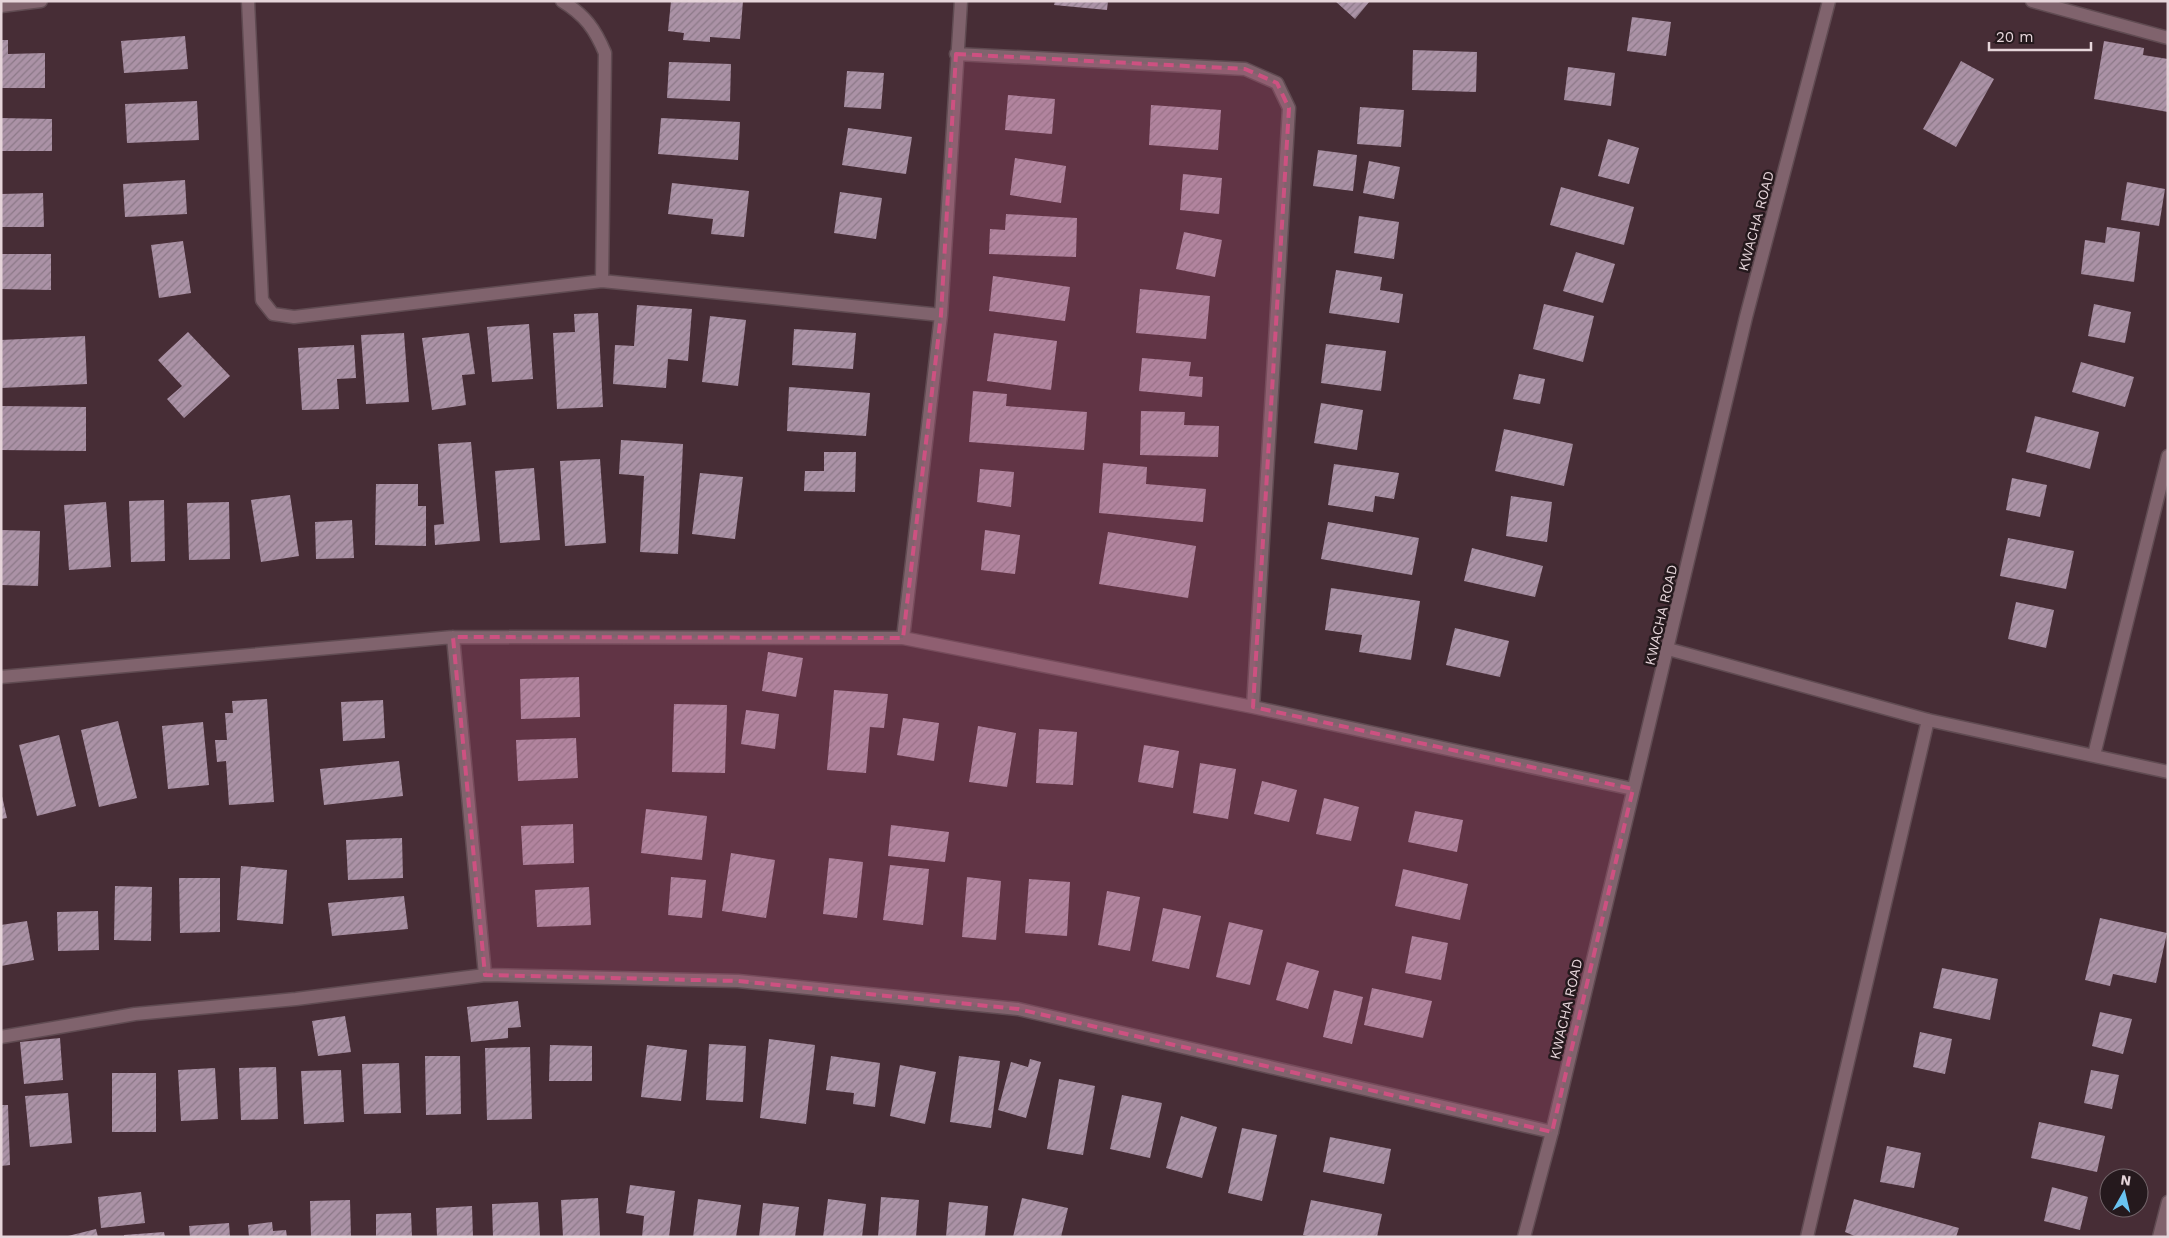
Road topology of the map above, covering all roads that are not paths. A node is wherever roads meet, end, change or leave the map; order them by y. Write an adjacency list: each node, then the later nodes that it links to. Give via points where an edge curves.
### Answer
1 (41, 1): 7 (street)
2 (248, 1): 10 (street, via 262,300 273,314 294,317)
3 (562, 1): 10 (street, via 595,29 606,53)
4 (961, 1): 9 (street)
5 (1829, 1): 15 (street, KWACHA ROAD, via 1746,317)
6 (2032, 1): 8 (street)
7 (1, 6)
8 (2168, 38)
9 (956, 54): 11 (street); 17 (street, via 1245,69 1278,83 1289,108)
10 (602, 281): 11 (street)
11 (941, 315): 14 (street)
12 (2168, 456): 19 (street)
13 (453, 637): 14 (street); 16 (street); 22 (street)
14 (903, 638): 17 (street)
15 (1668, 649): 18 (street); 21 (street, KWACHA ROAD)
16 (1, 676)
17 (1253, 708): 21 (street)
18 (1928, 720): 19 (street); 27 (street)
19 (2094, 754): 20 (street)
20 (2168, 772)
21 (1633, 789): 24 (street, KWACHA ROAD)
22 (485, 975): 23 (street, via 296,999 134,1014); 24 (street, via 738,981 1018,1009)
23 (1, 1037)
24 (1552, 1132): 26 (street, KWACHA ROAD)
25 (2168, 1202): 28 (street)
26 (1524, 1237)
27 (1807, 1237)
28 (2158, 1237)

